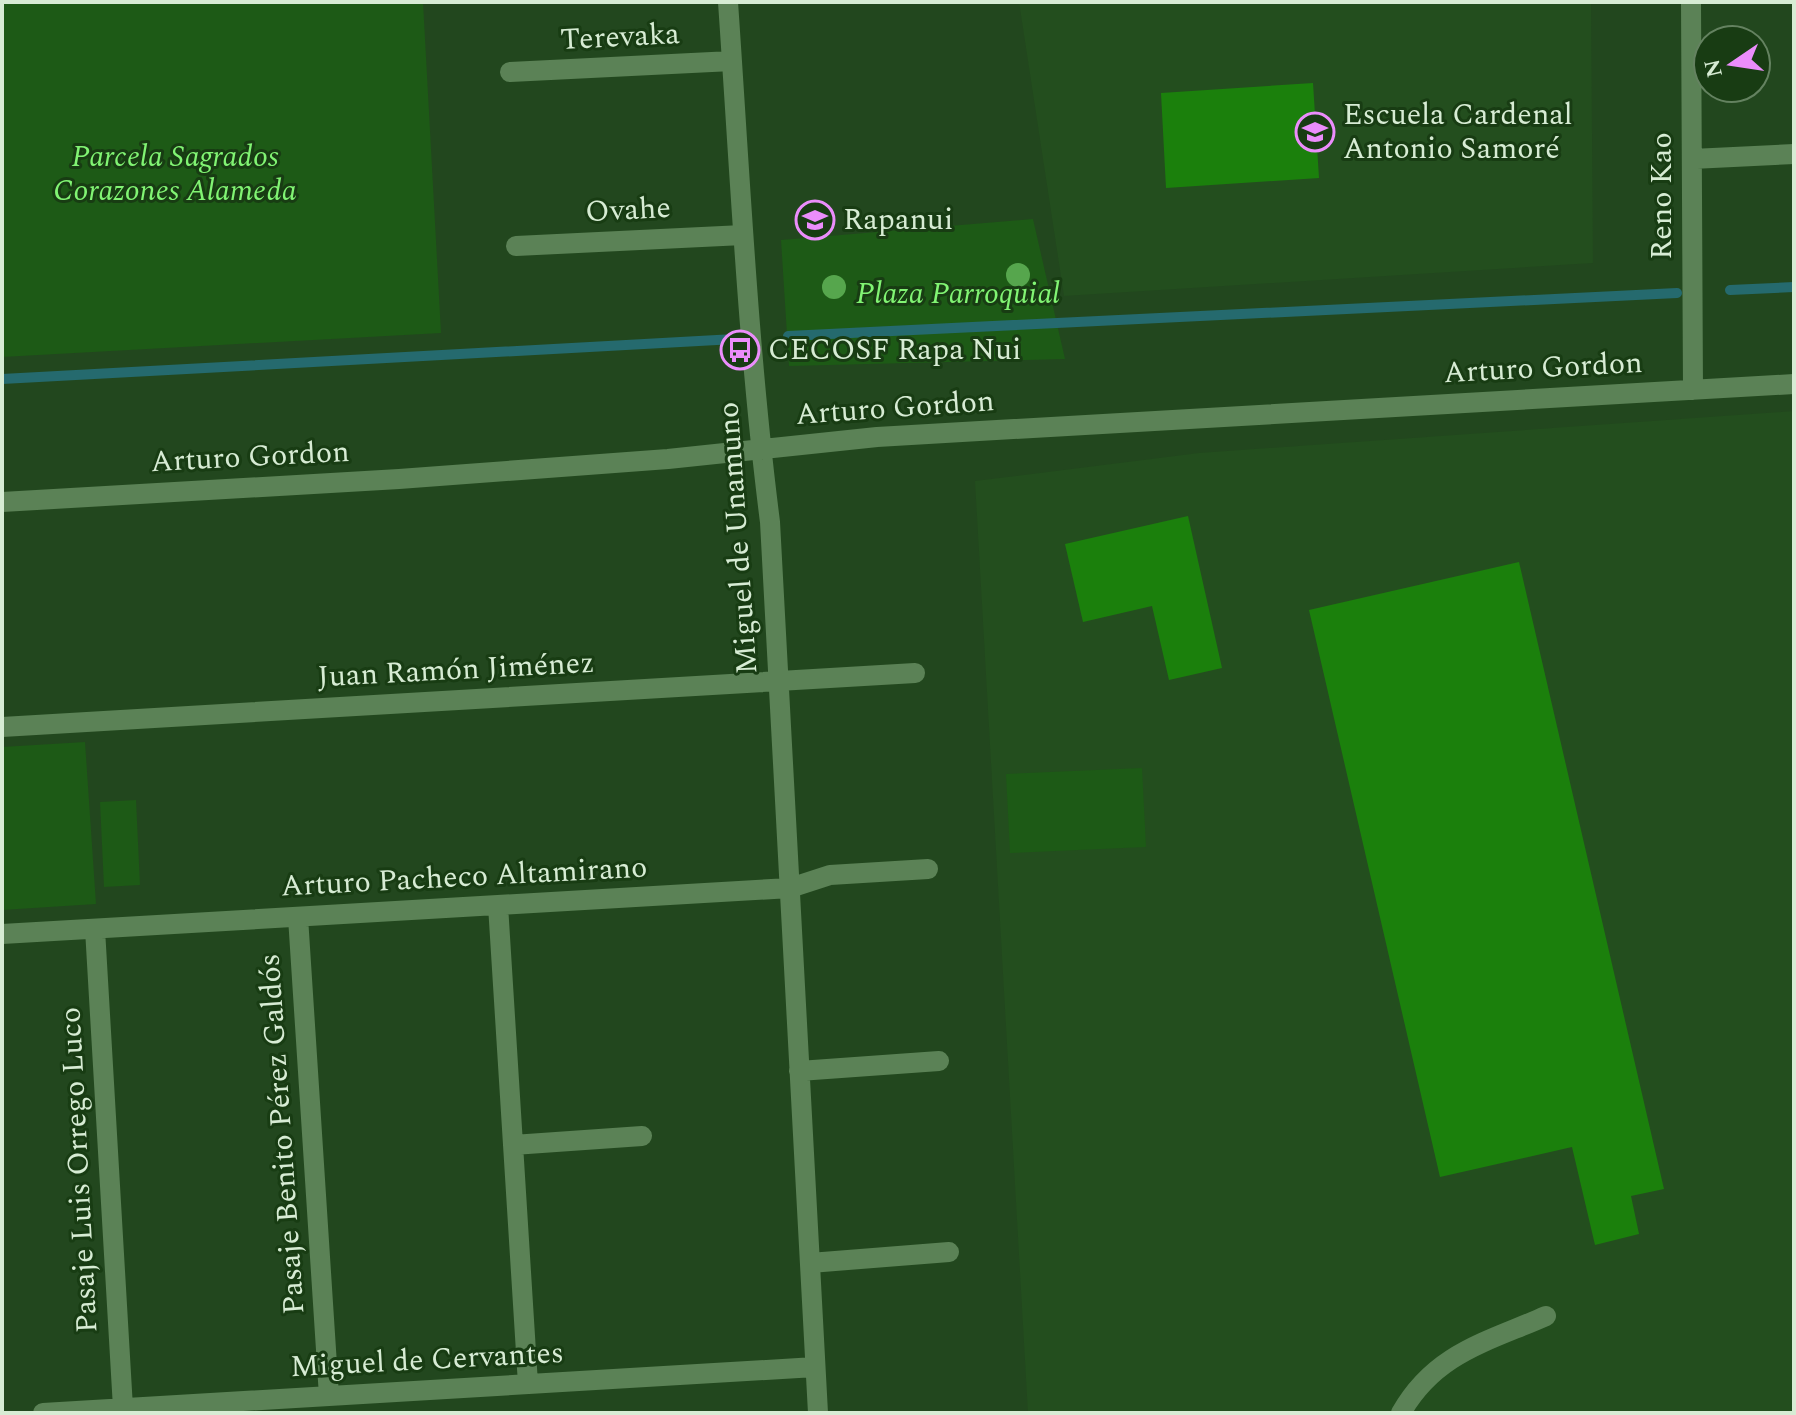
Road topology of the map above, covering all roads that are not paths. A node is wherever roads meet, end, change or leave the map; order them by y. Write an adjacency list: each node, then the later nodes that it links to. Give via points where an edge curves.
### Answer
1 (728, 2): 3 (street, Miguel de Unamuno)
2 (1691, 2): 6 (street, Reno Kao)
3 (732, 61): 4 (street, Terevaka); 7 (street, Miguel de Unamuno)
4 (510, 72)
5 (1794, 154): 6 (street)
6 (1692, 159): 10 (street, Reno Kao)
7 (743, 235): 8 (street, Ovahe); 11 (street, Miguel de Unamuno)
8 (516, 246)
9 (1794, 384): 10 (street, Arturo Gordon)
10 (1693, 390): 11 (street, Arturo Gordon, via 877,437)
11 (761, 450): 12 (street, Arturo Gordon, via 399,479); 14 (street, Miguel de Unamuno)
12 (2, 502)
13 (915, 673): 14 (street, Juan Ramón Jiménez)
14 (779, 681): 15 (street, Juan Ramón Jiménez); 17 (street, Miguel de Unamuno)
15 (2, 727)
16 (928, 869): 17 (street, Arturo Pacheco Altamirano, via 830,875)
17 (790, 888): 18 (street, Arturo Pacheco Altamirano); 23 (street, Miguel de Unamuno)
18 (498, 905): 19 (street, Arturo Pacheco Altamirano); 25 (street)
19 (298, 917): 20 (street, Arturo Pacheco Altamirano); 31 (street, Pasaje Benito Pérez Galdós)
20 (95, 929): 21 (street, Arturo Pacheco Altamirano); 32 (street, Pasaje Luis Orrego Luco)
21 (2, 934)
22 (939, 1061): 23 (street)
23 (799, 1071): 27 (street, Miguel de Unamuno)
24 (642, 1136): 25 (street)
25 (513, 1145): 30 (street)
26 (949, 1252): 27 (street)
27 (810, 1263): 29 (street, Miguel de Unamuno)
28 (1546, 1316): 35 (street, via 1448,1358 1426,1377)
29 (815, 1367): 30 (street, Miguel de Cervantes); 34 (street, Miguel de Unamuno)
30 (528, 1384): 31 (street, Miguel de Cervantes)
31 (329, 1396): 32 (street, Miguel de Cervantes)
32 (123, 1408): 33 (street, Miguel de Cervantes)
33 (43, 1413)
34 (818, 1413)
35 (1401, 1413)

